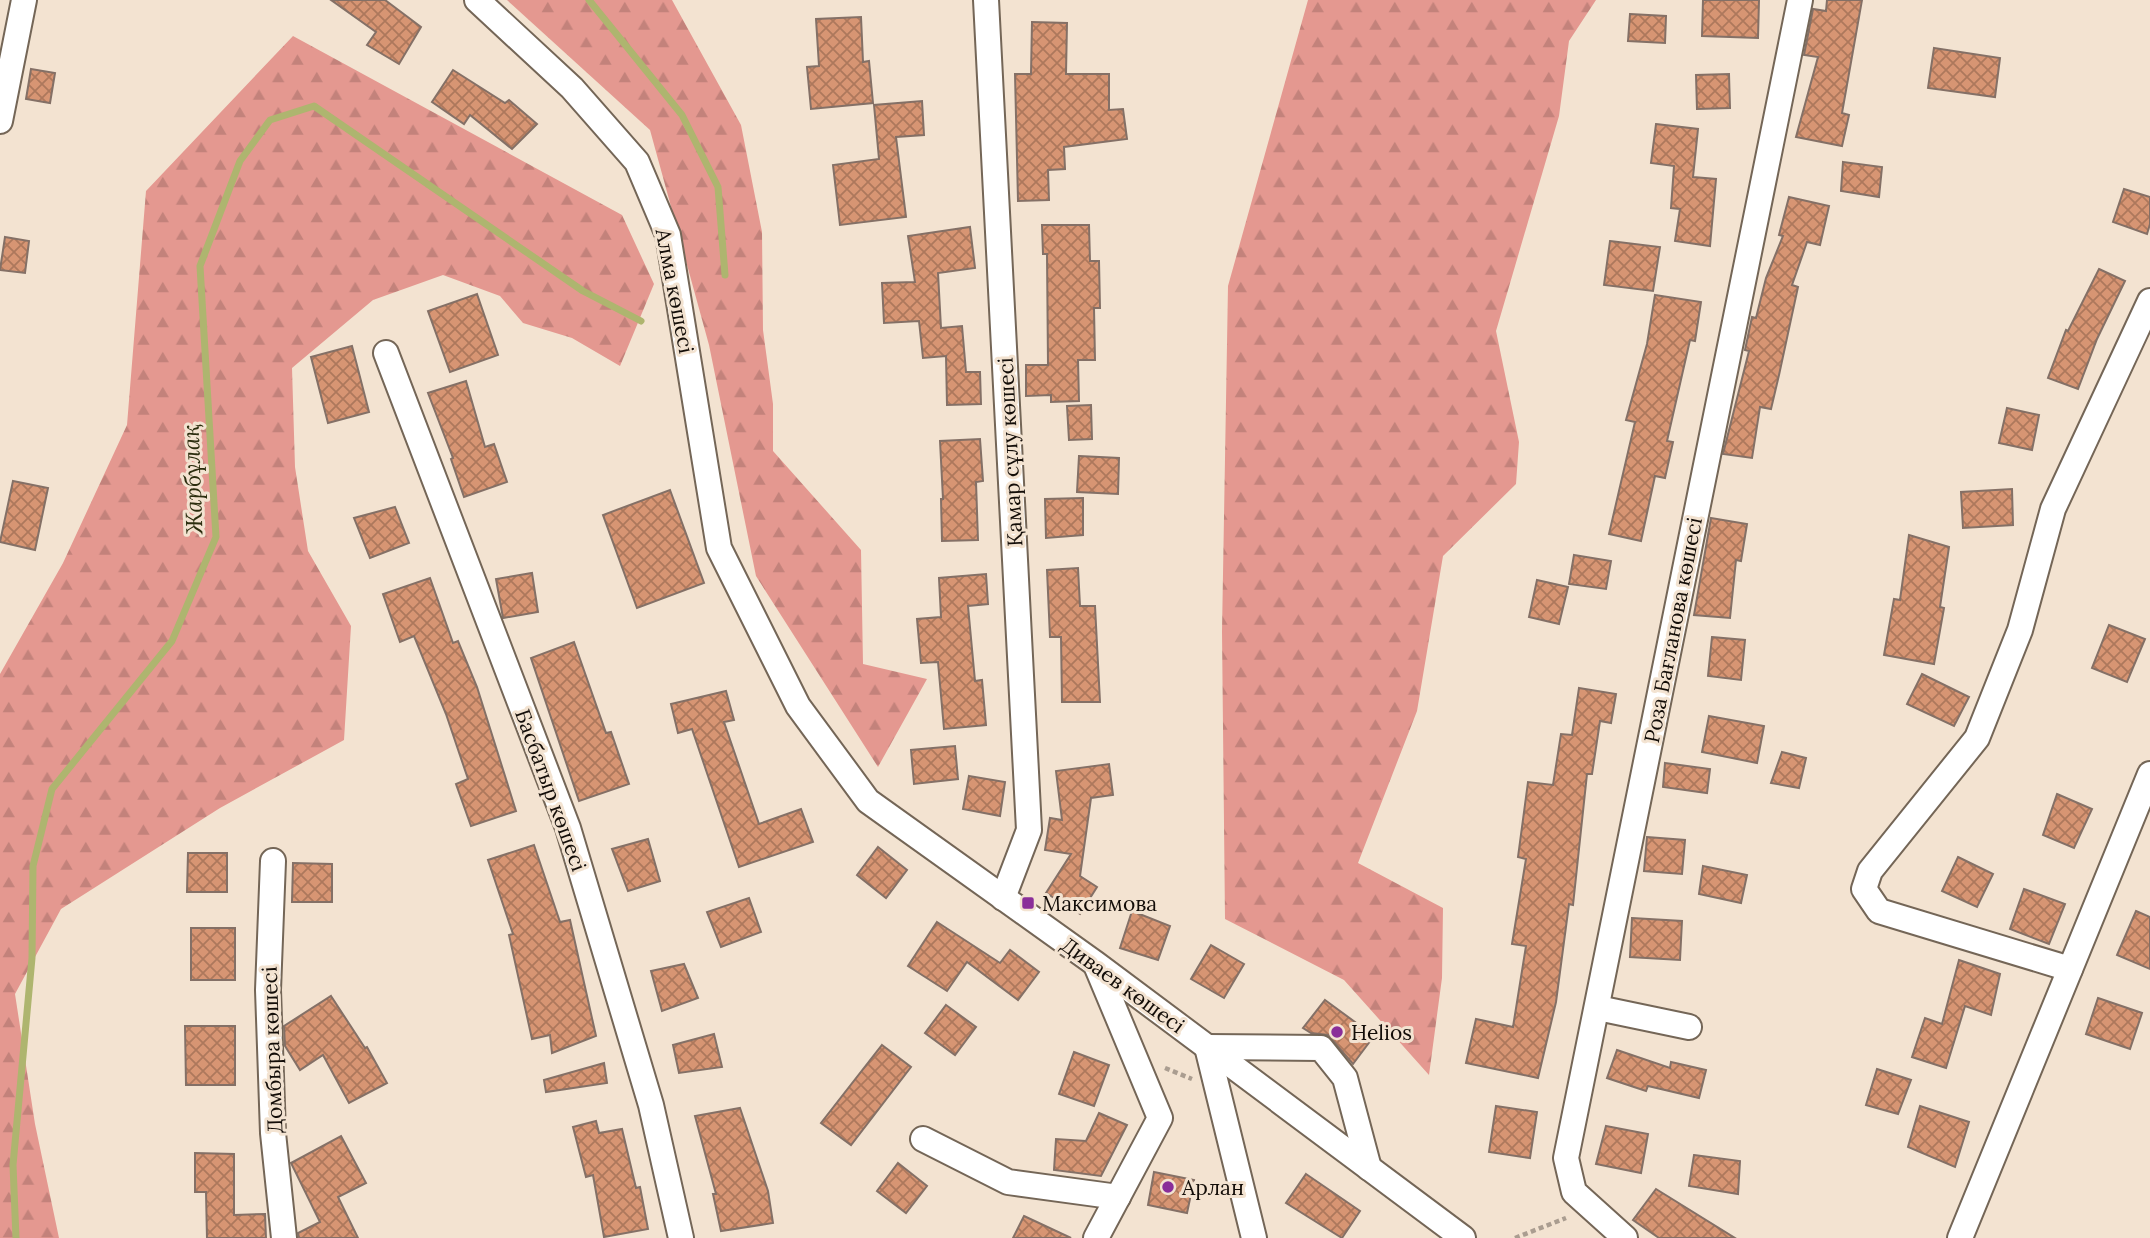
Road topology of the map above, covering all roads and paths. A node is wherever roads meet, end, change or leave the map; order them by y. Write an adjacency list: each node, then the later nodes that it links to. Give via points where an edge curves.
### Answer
1 (24, 0): 5 (street)
2 (477, 0): 8 (street, Алма көшесі, via 572,88 637,162 668,235 719,548)
3 (986, 0): 11 (street, Қамар сұлу көшесі, via 1030,830)
4 (1800, 0): 14 (street, Роза Бағланова көшесі)
5 (0, 121)
6 (2150, 301): 13 (street, via 2053,509 2020,630 1977,738 1870,871 1864,889 1879,911)
7 (386, 353): 24 (street, Басбатыр көшесі, via 568,828 651,1105)
8 (764, 639): 11 (street, Диваев көшесі, via 797,706 868,801)
9 (2150, 774): 13 (street)
10 (273, 861): 23 (street, Домбыра көшесі, via 268,1003 273,1133)
11 (1003, 898): 12 (street, Диваев көшесі)
12 (1096, 964): 16 (street, Диваев көшесі); 17 (street)
13 (2070, 968): 30 (street)
14 (1598, 1008): 15 (street); 22 (street, Роза Бағланова көшесі, via 1566,1158 1574,1192)
15 (1689, 1027)
16 (1207, 1046): 18 (street); 20 (street, Диваев көшесі); 20 (street, via 1321,1048 1345,1078)
17 (1134, 1056): 18 (path); 21 (street, via 1160,1118)
18 (1217, 1089): 26 (street)
19 (923, 1139): 21 (street, via 1008,1182)
20 (1369, 1168): 27 (street, Диваев көшесі)
21 (1118, 1197): 25 (street)
22 (1591, 1208): 28 (path); 29 (street, Роза Бағланова көшесі)
23 (284, 1238)
24 (681, 1238)
25 (1096, 1238)
26 (1254, 1238)
27 (1463, 1238)
28 (1515, 1238)
29 (1625, 1238)
30 (1960, 1238)

